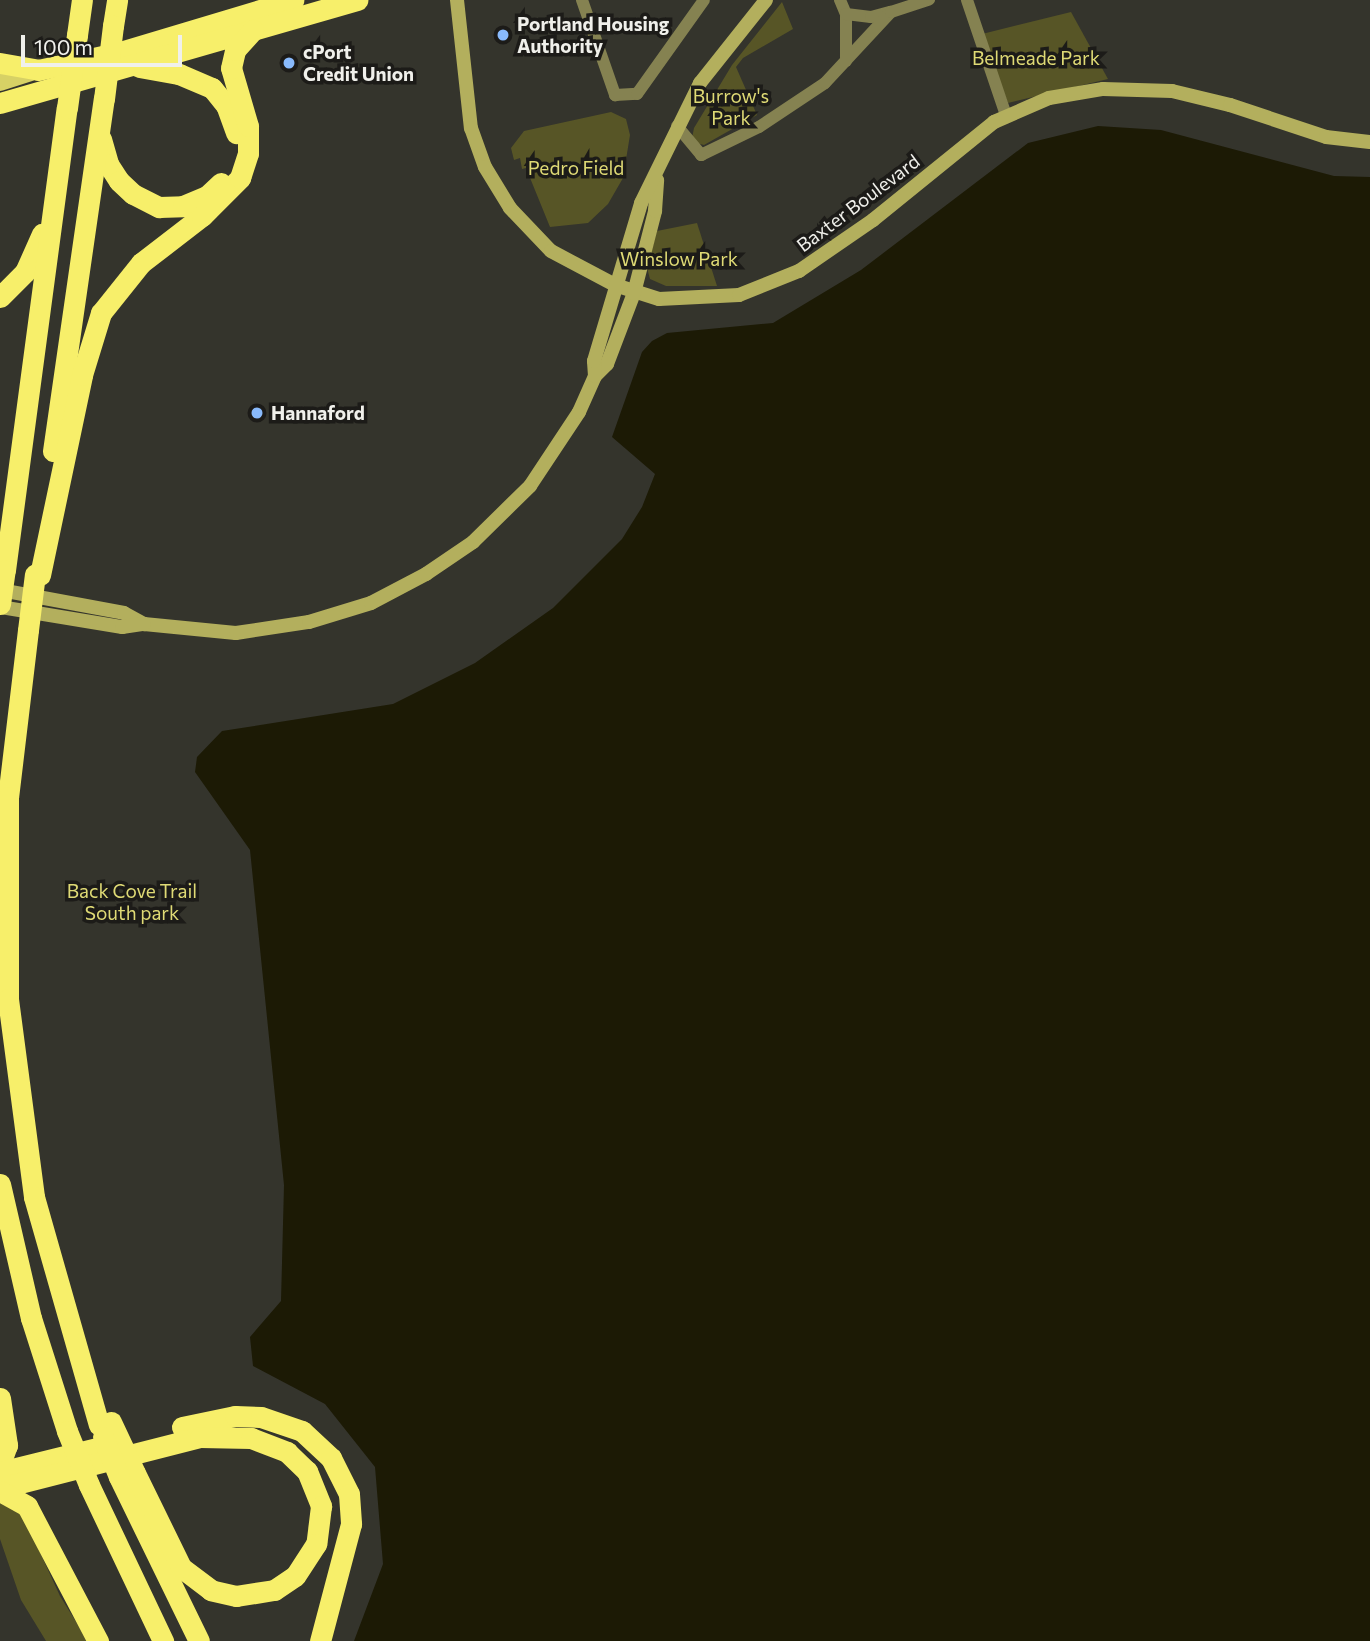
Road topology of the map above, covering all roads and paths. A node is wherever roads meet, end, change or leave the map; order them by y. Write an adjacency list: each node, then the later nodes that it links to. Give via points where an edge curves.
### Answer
1 (74, 0): 17 (highway)
2 (82, 0): 17 (highway)
3 (117, 0): 26 (highway, bridge)
4 (261, 0): 16 (highway)
5 (293, 0): 16 (highway)
6 (357, 0): 16 (highway)
7 (457, 0): 30 (main road, Baxter Boulevard, via 467,111 477,148 496,187 551,251)
8 (582, 0): 9 (street, via 615,95 637,94)
9 (704, 0)
10 (766, 0): 25 (main road, via 708,71)
11 (840, 0): 15 (street)
12 (929, 0): 14 (street)
13 (967, 0): 24 (street)
14 (891, 12): 15 (street, via 871,17); 18 (street)
15 (846, 14): 18 (street)
16 (245, 22): 20 (highway); 21 (highway); 34 (highway, via 232,68 248,126 248,153 240,178 202,216 141,263 101,313 82,375)
17 (77, 35): 29 (highway, bridge)
18 (846, 61): 25 (street, via 794,107 701,155)
19 (0, 63): 21 (highway)
20 (133, 66): 23 (highway); 26 (highway, via 190,78 212,89 226,105 236,126 235,156 224,180 207,196 183,206 159,206 133,194 119,181 108,164)
21 (38, 70): 22 (main road)
22 (0, 82)
23 (0, 103)
24 (1006, 115): 27 (main road, Baxter Boulevard, via 1080,92 1149,89 1207,98 1325,137); 31 (main road, Baxter Boulevard, via 833,249 780,281 716,299 659,299)
25 (677, 126): 28 (main road)
26 (100, 128): 34 (highway)
27 (1370, 142)
28 (657, 177): 30 (main road, via 641,203); 31 (main road, via 655,211)
29 (52, 209): 32 (highway, via 31,261); 35 (highway)
30 (615, 285): 31 (main road, Baxter Boulevard); 33 (main road, via 594,361)
31 (634, 293): 33 (main road, via 607,364)
32 (0, 298)
33 (595, 376): 37 (main road, via 560,447 502,516 452,558 403,587 351,610 276,628 218,632)
34 (38, 575): 42 (highway, bridge, via 8,797 8,999 34,1197 77,1350)
35 (2, 580): 36 (highway, bridge); 37 (main road, via 124,613)
36 (0, 605): 37 (main road, via 122,627)
37 (144, 624)
38 (0, 1184): 45 (highway, bridge, via 31,1318 67,1431)
39 (0, 1398): 40 (highway, via 6,1445)
40 (0, 1464)
41 (0, 1472): 47 (highway, via 235,1416 261,1417 302,1431 335,1465 352,1512 348,1548)
42 (127, 1475): 43 (highway, via 181,1567 211,1590 236,1596 274,1590 295,1576 316,1544 321,1506 307,1471 287,1452 251,1437 200,1437); 46 (highway)
43 (0, 1489): 44 (highway, via 27,1506)
44 (98, 1641)
45 (163, 1641)
46 (199, 1641)
47 (320, 1641)

